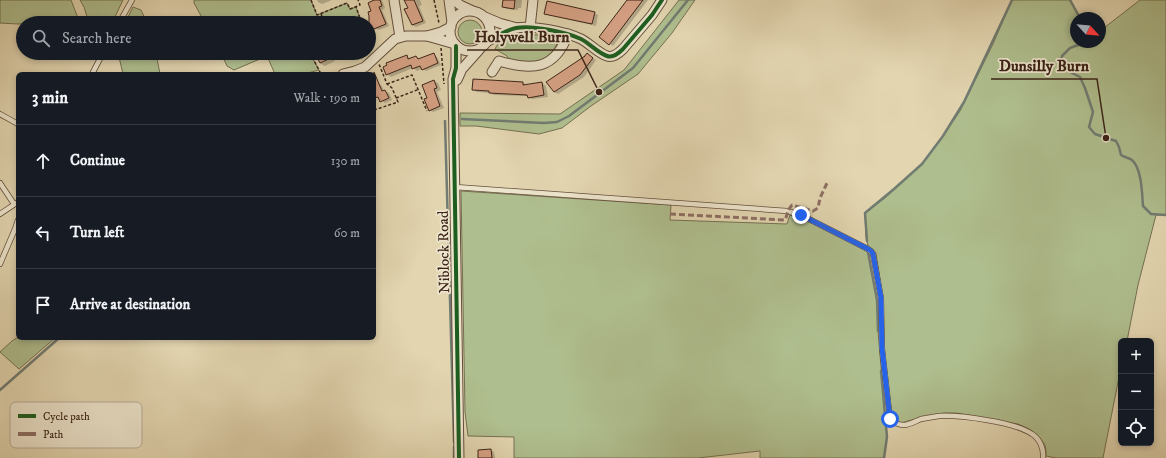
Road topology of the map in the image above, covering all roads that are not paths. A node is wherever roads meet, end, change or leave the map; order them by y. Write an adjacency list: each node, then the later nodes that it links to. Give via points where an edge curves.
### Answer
1 (132, 0): 8 (lane)
2 (394, 0): 15 (street)
3 (449, 0): 10 (street)
4 (454, 0): 7 (street)
5 (533, 0): 12 (street)
6 (662, 0): 13 (street, via 623,49 614,56 607,56)
7 (474, 12): 9 (street); 10 (street, via 461,13)
8 (123, 16)
9 (485, 17): 11 (street); 16 (street, via 490,28)
10 (452, 24): 14 (street); 17 (street, via 451,37)
11 (517, 28): 12 (street); 16 (street)
12 (530, 28): 13 (street)
13 (568, 34): 24 (street, via 559,53 546,63 527,67 499,61)
14 (442, 36): 15 (street); 17 (street)
15 (400, 37): 19 (street)
16 (488, 41): 18 (street)
17 (455, 45): 18 (street, via 466,51); 25 (street, Niblock Road)
18 (479, 50): 25 (street, Niblock Road, via 462,69)
19 (376, 56)
20 (99, 60): 22 (lane)
21 (372, 60): 23 (street)
22 (93, 72)
23 (352, 72)
24 (492, 72)
25 (454, 87): 29 (street, Niblock Road)
26 (0, 114): 27 (lane)
27 (16, 123)
28 (0, 183): 30 (lane)
29 (455, 187): 34 (street, Niblock Road); 35 (lane, via 787,211 801,215 868,249 873,254 881,298 882,348 890,419 894,423 904,425 940,416 1006,424 1034,435 1043,449)
30 (16, 203): 31 (lane)
31 (0, 214)
32 (16, 225): 33 (lane)
33 (0, 264)
34 (459, 458)
35 (1043, 458)

